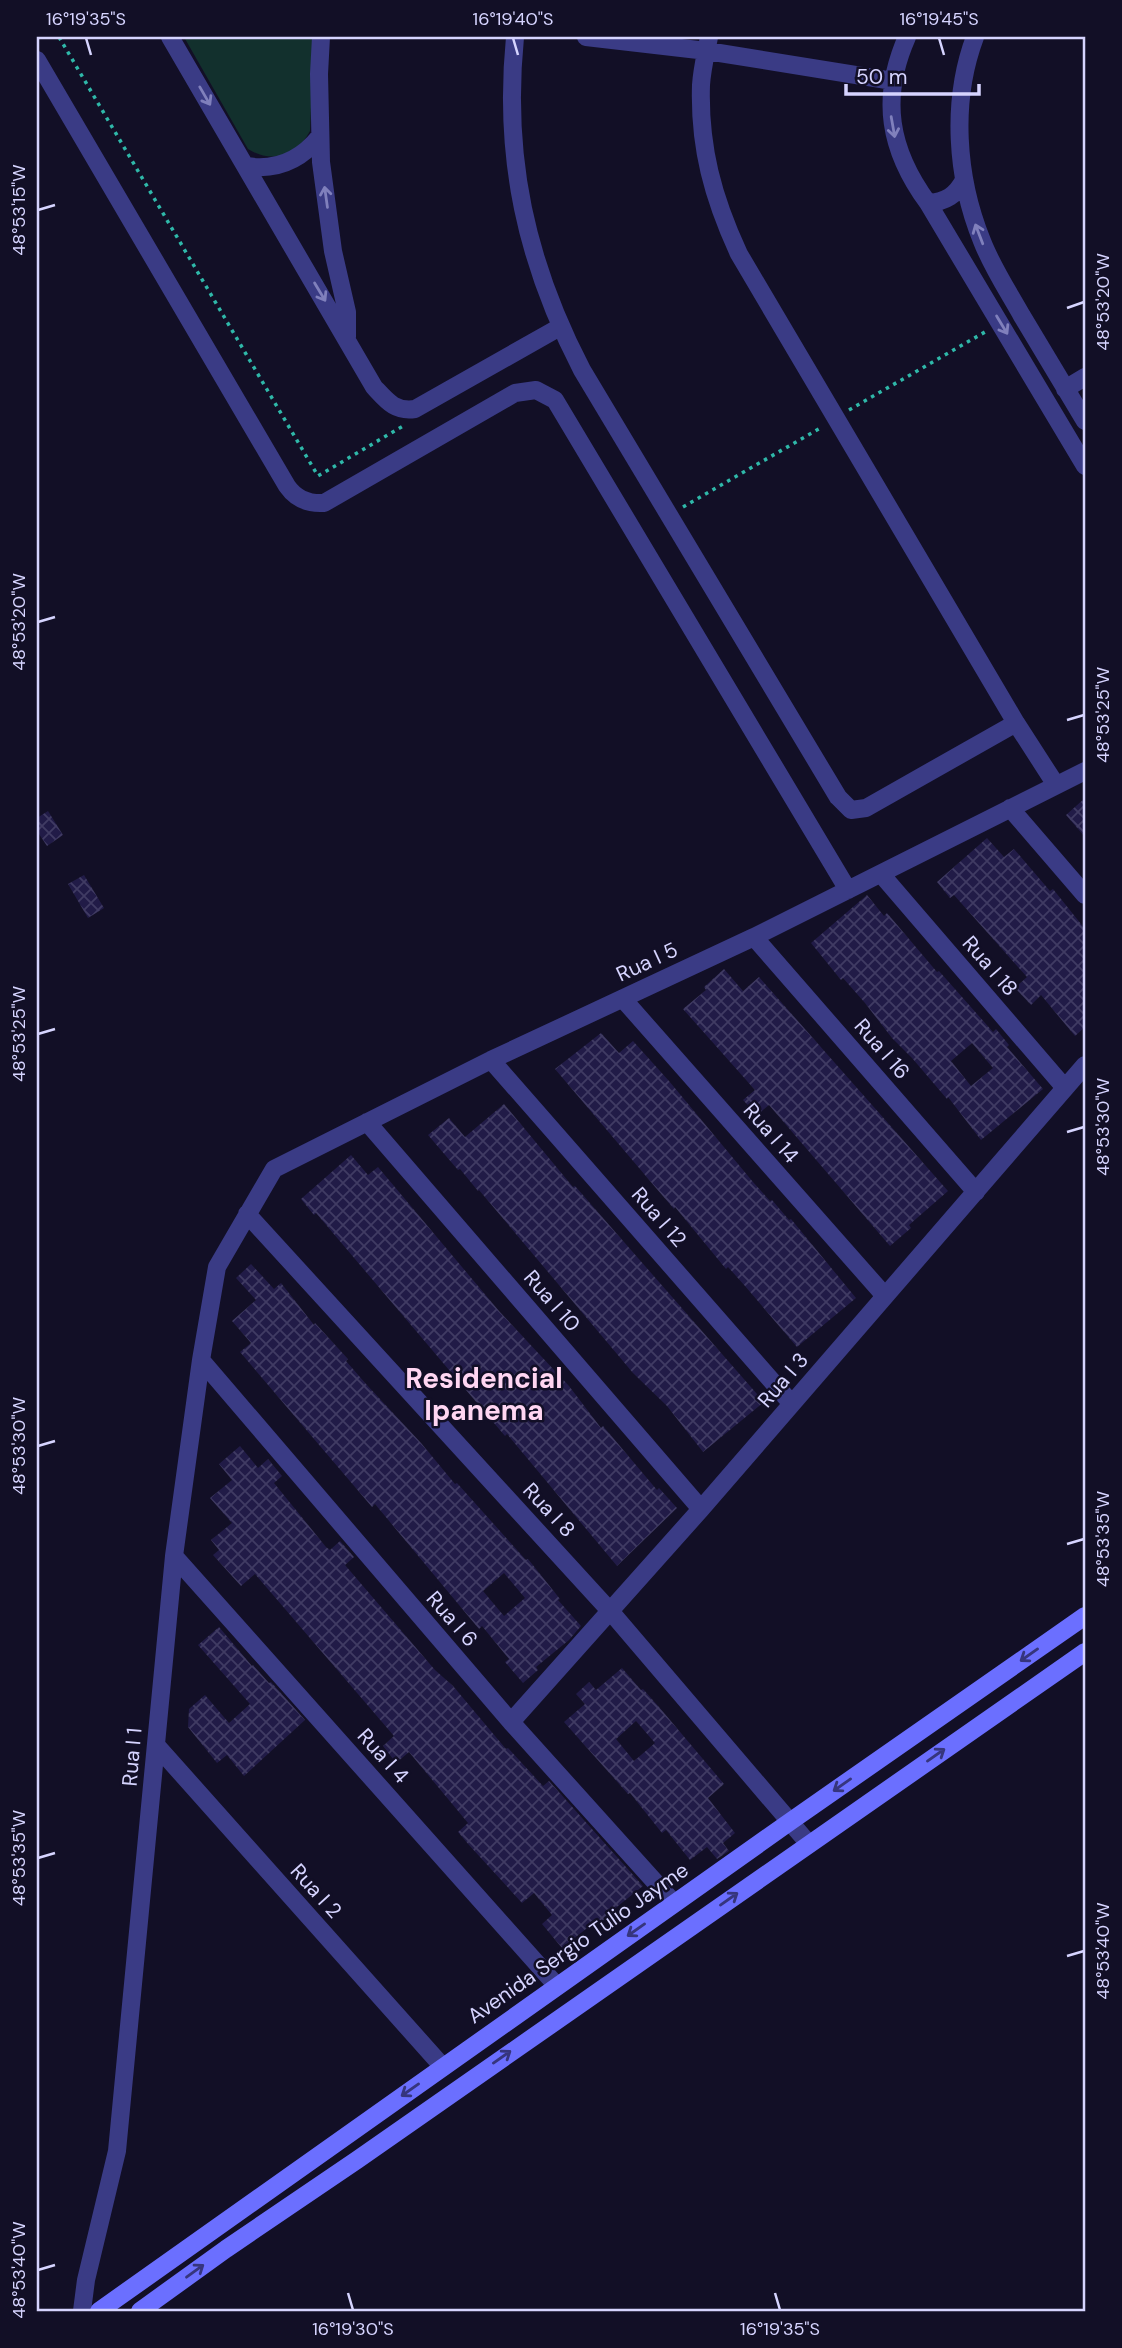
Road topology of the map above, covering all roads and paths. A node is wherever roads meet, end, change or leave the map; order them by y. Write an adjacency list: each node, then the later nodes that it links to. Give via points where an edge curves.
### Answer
1 (59, 37): 19 (path, via 318,476 413,420)
2 (170, 37): 12 (street, one-way to 12)
3 (321, 37): 11 (street)
4 (515, 37): 15 (street, via 511,102 516,173 530,242)
5 (586, 37): 8 (street)
6 (906, 37): 10 (street)
7 (975, 37): 13 (street, via 962,97)
8 (708, 44): 10 (street); 22 (street, via 701,83 702,127 721,215 739,254)
9 (37, 60): 27 (street, via 287,485 299,498 324,503 515,393 536,390 555,400)
10 (892, 81): 14 (street, one-way to 14, via 891,113 899,152)
11 (320, 136): 12 (street, via 294,160 271,167); 16 (street, one-way to 11)
12 (246, 166): 16 (street, one-way to 16)
13 (964, 180): 14 (street, via 954,195); 18 (street, one-way to 13, via 992,264)
14 (928, 203): 21 (street, one-way to 21)
15 (560, 327): 19 (street); 22 (street, via 824,774 851,810 866,808)
16 (347, 337): 19 (street, via 381,395 396,408)
17 (1085, 377): 18 (street)
18 (1065, 389): 20 (street)
19 (415, 409)
20 (1085, 421)
21 (1085, 466)
22 (1016, 723): 24 (street)
23 (1085, 771): 24 (street, Rua I 5)
24 (1056, 785): 25 (street, Rua I 5)
25 (1010, 808): 26 (street, Rua I 5); 28 (street)
26 (881, 874): 27 (street, Rua I 5); 33 (street, Rua I 18)
27 (848, 890): 29 (street, Rua I 5)
28 (1085, 895)
29 (754, 937): 30 (street, Rua I 5); 35 (street, Rua I 16)
30 (623, 999): 31 (street, Rua I 5); 37 (street, Rua I 14)
31 (491, 1060): 34 (street, Rua I 5); 39 (street, Rua I 12)
32 (1085, 1065): 33 (street, Rua I 3)
33 (1065, 1088): 35 (street, Rua I 3)
34 (367, 1122): 36 (street, Rua I 5, via 274,1169); 40 (street, Rua I 10)
35 (976, 1192): 37 (street, Rua I 3)
36 (247, 1214): 38 (street, Rua I 1, via 217,1266); 42 (street, Rua I 8)
37 (886, 1296): 39 (street, Rua I 3)
38 (201, 1360): 41 (street, Rua I 1); 45 (street, Rua I 6)
39 (792, 1404): 40 (street, Rua I 3)
40 (701, 1510): 42 (street, Rua I 3)
41 (174, 1556): 46 (street, Rua I 1); 50 (street, Rua I 4)
42 (611, 1612): 45 (street, Rua I 3); 47 (street, Rua I 8)
43 (1085, 1616): 47 (street, Avenida Sergio Tulio Jayme, one-way to 47)
44 (1085, 1651): 48 (street, one-way to 44)
45 (511, 1722): 49 (street, Rua I 6)
46 (156, 1745): 51 (street, Rua I 2); 52 (street, Rua I 1, via 117,2151)
47 (791, 1821): 48 (street, Rua I 8); 49 (street, Avenida Sergio Tulio Jayme)
48 (808, 1844): 54 (street, one-way to 48)
49 (674, 1903): 50 (street, Avenida Sergio Tulio Jayme, one-way to 50)
50 (557, 1986): 51 (street, Avenida Sergio Tulio Jayme)
51 (443, 2067): 53 (street, Avenida Sergio Tulio Jayme, one-way to 53)
52 (82, 2311)
53 (99, 2311)
54 (140, 2311)

